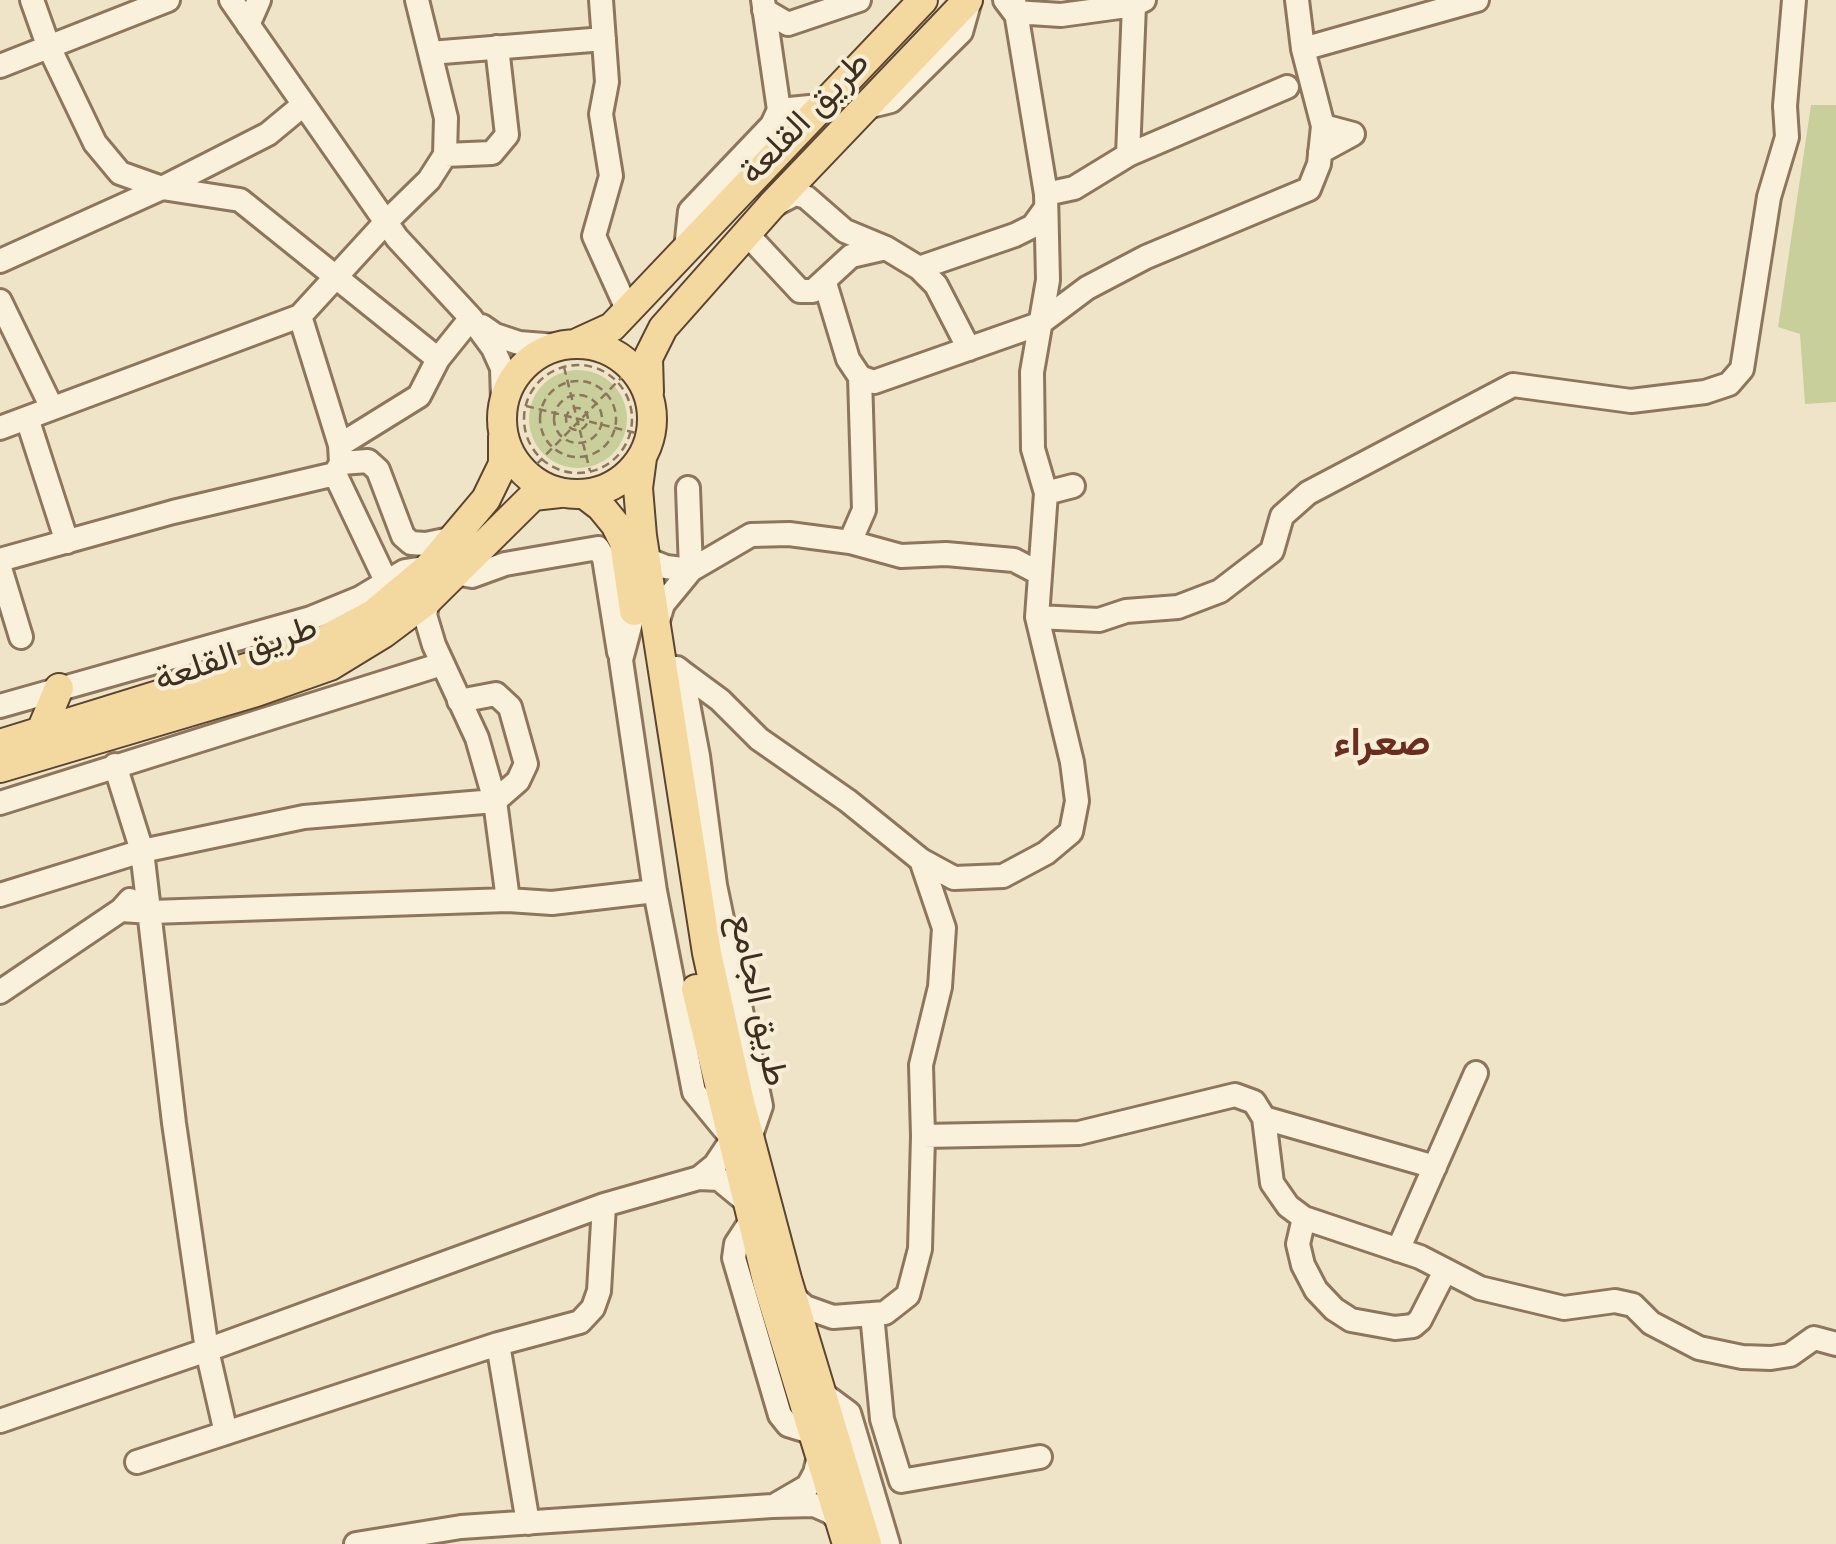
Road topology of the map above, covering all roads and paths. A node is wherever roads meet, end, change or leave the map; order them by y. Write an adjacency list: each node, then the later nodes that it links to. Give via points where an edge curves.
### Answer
1 (32, 0): 20 (street)
2 (168, 0): 20 (street)
3 (231, 0): 18 (street)
4 (259, 0): 18 (street)
5 (417, 0): 24 (street)
6 (601, 0): 19 (street)
7 (859, 0): 17 (street)
8 (923, 0): 28 (main road, طريق القلعة)
9 (968, 0): 34 (main road, طريق القلعة)
10 (1297, 0): 23 (street)
11 (1476, 0): 16 (street)
12 (1794, 0): 105 (street, via 1788,137 1768,197 1742,368 1729,384 1631,401 1513,385 1308,493 1282,516 1272,551 1220,591 1178,607 1099,620)
13 (1139, 2): 14 (street, via 1062,16); 31 (street)
14 (1011, 4): 33 (street)
15 (764, 5): 17 (street); 22 (street)
16 (1427, 8): 23 (street)
17 (788, 24): 22 (street)
18 (248, 25): 29 (street)
19 (604, 39): 21 (street); 50 (street, via 601,114 611,176 594,236)
20 (48, 44): 25 (street); 32 (street, via 95,142 120,173)
21 (498, 47): 24 (street); 30 (street, via 507,135 492,153)
22 (770, 47): 28 (street)
23 (1304, 50): 26 (street); 27 (street)
24 (430, 53): 30 (street, via 446,118)
25 (0, 66)
26 (1286, 87): 27 (street); 31 (street)
27 (1319, 101): 48 (street, via 1323,126 1309,189)
28 (793, 103): 40 (main road, طريق القلعة); 40 (street, via 690,211)
29 (303, 105): 32 (street, via 268,134); 35 (street)
30 (445, 155): 35 (street)
31 (1128, 155): 33 (street)
32 (162, 188): 43 (street); 45 (street, via 240,200)
33 (1046, 201): 38 (street, via 1032,226); 41 (street)
34 (772, 206): 36 (street, via 795,194 806,197); 37 (main road, طريق القلعة)
35 (386, 222): 45 (street); 52 (street)
36 (846, 231): 39 (street); 42 (street)
37 (747, 234): 47 (street, via 800,291 814,292); 62 (main road, طريق القلعة, via 663,328 648,358)
38 (1015, 235): 41 (street, via 1032,239); 44 (street)
39 (886, 248): 42 (street); 44 (street)
40 (686, 249): 50 (main road, طريق القلعة)
41 (1048, 255): 46 (street)
42 (851, 256): 47 (street)
43 (0, 261)
44 (931, 272): 54 (street)
45 (336, 277): 51 (street); 56 (street)
46 (1048, 280): 48 (street, via 1062,290); 53 (street)
47 (825, 283): 59 (street, via 848,360)
48 (1086, 288): 53 (street)
49 (0, 300): 66 (street)
50 (628, 311): 55 (main road, طريق القلعة, via 600,336)
51 (300, 316): 66 (street); 86 (street)
52 (471, 318): 55 (street, via 496,335); 56 (street); 65 (street, via 494,348)
53 (1039, 324): 54 (street); 57 (street)
54 (980, 345): 57 (street, via 1010,344 1024,352); 59 (street, via 874,382)
55 (566, 352): 58 (path); 58 (main road, via 600,347 621,356); 60 (path); 65 (path); 65 (main road, طريق القلعة, via 522,366 511,382)
56 (438, 360): 86 (street, via 419,396)
57 (1032, 372): 91 (street, via 1033,448)
58 (624, 374): 61 (path); 62 (main road); 83 (path)
59 (860, 377): 95 (street, via 864,510)
60 (568, 382): 61 (path, via 588,382); 63 (path); 68 (path, via 550,392)
61 (605, 392): 64 (path); 78 (path, via 615,408)
62 (649, 392): 83 (main road, طريق القلعة, via 653,415)
63 (571, 396): 64 (path); 67 (path); 70 (path)
64 (595, 402): 69 (path); 75 (path)
65 (515, 404): 68 (path); 81 (main road, طريق القلعة); 87 (path)
66 (52, 408): 72 (street)
67 (574, 408): 69 (path); 71 (path); 73 (path)
68 (540, 410): 70 (path); 84 (path)
69 (586, 411): 73 (path); 74 (path)
70 (554, 413): 71 (path); 80 (path)
71 (567, 416): 73 (path); 76 (path)
72 (27, 418): 77 (street); 94 (street)
73 (577, 419): 74 (path); 76 (path); 79 (path)
74 (588, 422): 75 (path); 79 (path)
75 (601, 425): 78 (path); 82 (path)
76 (570, 427): 79 (path); 80 (path)
77 (0, 428)
78 (615, 428): 83 (path); 85 (path, via 610,441)
79 (580, 430): 82 (path)
80 (561, 436): 82 (path); 84 (path)
81 (504, 437): 87 (main road, via 509,452); 92 (main road, طريق القلعة, via 504,464 495,483)
82 (583, 442): 85 (path)
83 (641, 443): 89 (path, via 622,450); 89 (main road, طريق القلعة, via 627,476); 96 (main road, طريق الجامع)
84 (551, 447): 85 (path); 87 (path)
85 (586, 456): 89 (path)
86 (338, 461): 92 (street, via 368,461 378,470 411,543); 94 (street); 103 (street)
87 (534, 466): 89 (path, via 572,472); 89 (main road, طريق الجامع, via 544,487)
88 (1073, 486): 91 (street)
89 (583, 487): 100 (main road, طريق القلعة, via 533,496); 106 (main road, طريق الجامع, via 624,542)
90 (688, 488): 101 (street)
91 (1046, 492): 93 (street)
92 (455, 538): 100 (main road, طريق القلعة)
93 (1041, 539): 98 (street); 102 (street)
94 (67, 542): 97 (street)
95 (850, 542): 98 (street, via 901,556); 101 (street, via 751,536)
96 (646, 558): 101 (street); 106 (main road, طريق الجامع)
97 (0, 560)
98 (1014, 560): 102 (street)
99 (0, 568): 107 (street)
100 (441, 570): 103 (street, via 405,571); 104 (main road, طريق القلعة); 108 (street, via 472,576 598,548); 114 (main road, طريق القلعة, via 307,649)
101 (691, 570): 106 (street)
102 (1039, 573): 105 (street)
103 (387, 583): 111 (street, via 311,618)
104 (428, 600): 109 (street, via 425,616); 117 (main road, طريق القلعة, via 330,666)
105 (1036, 617): 121 (street, via 1072,762 1077,801 1071,832 1004,876 954,878)
106 (645, 619): 108 (street); 110 (main road, طريق الجامع); 132 (main road, طريق الجامع, via 688,957)
107 (21, 638)
108 (621, 660): 123 (street)
109 (442, 664): 112 (street); 116 (street)
110 (671, 664): 121 (street); 132 (main road, طريق الجامع)
111 (59, 688): 113 (street); 114 (main road)
112 (458, 701): 118 (street); 118 (street, via 496,694 510,707 526,764)
113 (0, 706)
114 (41, 731): 115 (main road, طريق القلعة)
115 (0, 744)
116 (115, 765): 119 (street); 120 (street)
117 (0, 768)
118 (495, 801): 120 (street, via 304,816); 125 (street)
119 (0, 803)
120 (142, 850): 122 (street); 124 (street)
121 (920, 860): 131 (street, via 944,928 940,987 921,1065)
122 (145, 882): 126 (street); 127 (street)
123 (655, 891): 125 (street, via 552,903); 132 (street, via 694,1092)
124 (0, 895)
125 (508, 900): 127 (street)
126 (121, 910): 127 (street); 128 (street)
127 (151, 912): 145 (street)
128 (0, 992)
129 (1476, 1072): 133 (street)
130 (1264, 1118): 131 (street, via 1254,1102 1234,1095 1078,1133); 133 (street); 137 (street, via 1272,1183)
131 (923, 1136): 141 (street, via 920,1249 908,1295 885,1313)
132 (737, 1138): 134 (street); 136 (main road, طريق الجامع); 140 (main road, طريق الجامع)
133 (1435, 1167): 138 (street)
134 (699, 1178): 135 (street); 136 (street, via 719,1179)
135 (604, 1205): 143 (street, via 593,1308 580,1322); 145 (street)
136 (749, 1211): 150 (main road, طريق الجامع)
137 (1304, 1218): 138 (street); 139 (street, via 1298,1244 1303,1265 1316,1290 1351,1320 1413,1326)
138 (1398, 1250): 139 (street)
139 (1445, 1272): 144 (street, via 1480,1288 1564,1308 1633,1305 1651,1323 1699,1348 1742,1357 1790,1355 1814,1338)
140 (791, 1294): 142 (street, via 805,1307); 146 (main road, طريق الجامع)
141 (872, 1314): 142 (street); 151 (street, via 882,1419 902,1481)
142 (833, 1316): 146 (street, via 814,1343)
143 (498, 1344): 149 (street); 154 (street)
144 (1836, 1344)
145 (207, 1350): 148 (street); 149 (street)
146 (813, 1366): 147 (main road, طريق الجامع)
147 (822, 1394): 157 (main road, طريق الجامع); 158 (street, via 849,1413)
148 (0, 1421)
149 (226, 1433): 152 (street)
150 (817, 1443): 153 (street, via 808,1486); 155 (main road, طريق الجامع)
151 (1040, 1456)
152 (137, 1462)
153 (772, 1506): 154 (street); 155 (street, via 814,1505 830,1512)
154 (528, 1523): 156 (street)
155 (844, 1533)
156 (356, 1544)
157 (867, 1544)
158 (888, 1544)

